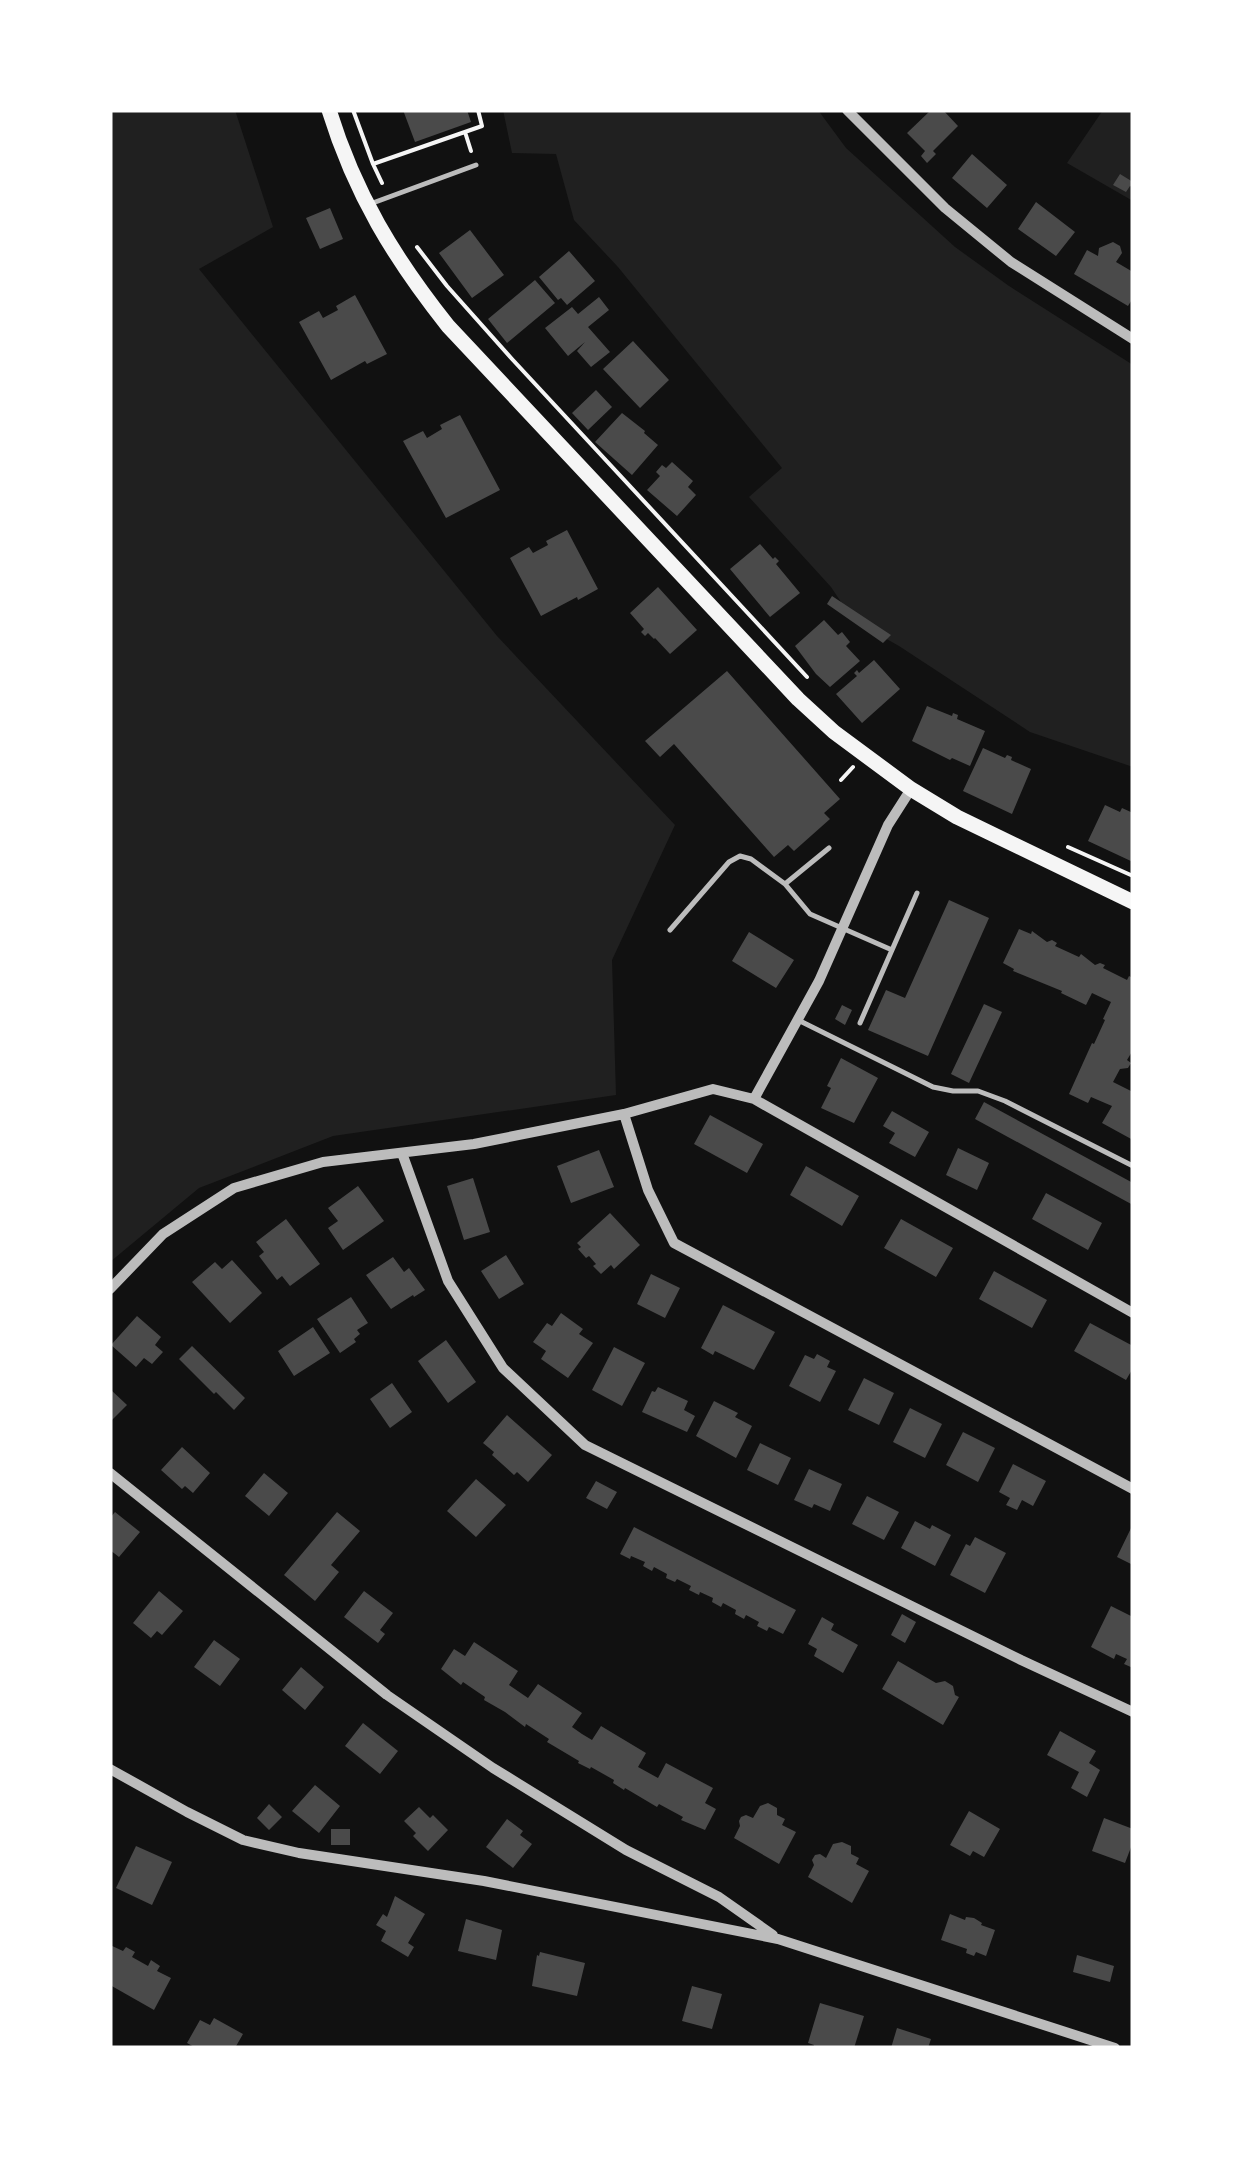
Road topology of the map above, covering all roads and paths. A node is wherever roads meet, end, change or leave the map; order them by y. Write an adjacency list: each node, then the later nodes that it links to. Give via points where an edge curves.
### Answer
1 (329, 110): 9 (main road)
2 (353, 110): 6 (path)
3 (478, 110): 5 (path, via 482,126)
4 (847, 110): 11 (street, via 945,208 1012,262)
5 (465, 132): 6 (path); 7 (path)
6 (373, 164): 8 (path)
7 (476, 165): 8 (lane)
8 (388, 196): 9 (lane)
9 (367, 205): 13 (main road, via 411,278 481,364 798,699)
10 (412, 240): 12 (path, via 512,360)
11 (1133, 339)
12 (811, 682)
13 (911, 789): 19 (main road); 20 (street)
14 (1060, 843): 16 (path)
15 (829, 848): 17 (lane)
16 (1133, 876)
17 (785, 884): 20 (lane, via 810,914); 21 (lane, via 740,856)
18 (917, 893): 22 (lane)
19 (1133, 902)
20 (842, 929): 22 (lane); 23 (street)
21 (670, 930)
22 (892, 950): 24 (lane)
23 (797, 1020): 25 (street); 28 (lane, via 933,1087 1005,1101)
24 (860, 1023)
25 (754, 1099): 26 (street, via 713,1089); 30 (street)
26 (624, 1114): 27 (street); 32 (street, via 648,1190 674,1243)
27 (402, 1153): 29 (street, via 324,1162 234,1188 163,1234); 33 (street, via 458,1297 503,1368 586,1444)
28 (1133, 1166)
29 (110, 1289)
30 (1133, 1313)
31 (110, 1473): 35 (street, via 387,1695 494,1768 626,1850 719,1897)
32 (1133, 1489)
33 (1133, 1712)
34 (110, 1769): 35 (street, via 243,1840)
35 (778, 1939): 36 (street)
36 (1115, 2048)

